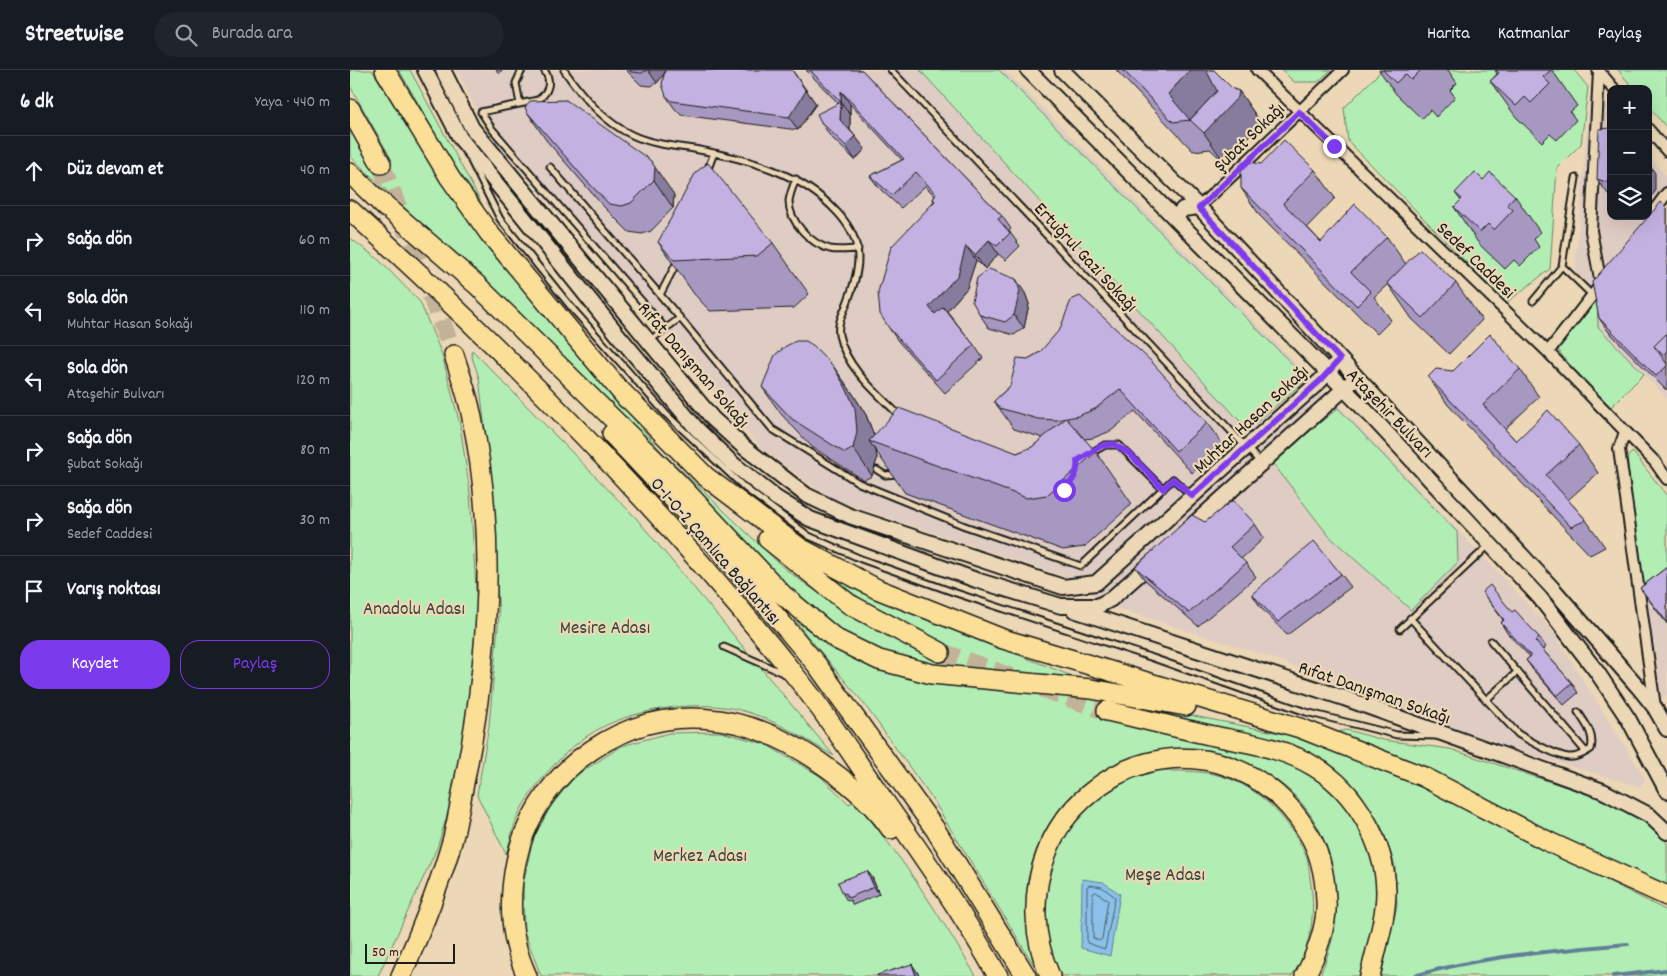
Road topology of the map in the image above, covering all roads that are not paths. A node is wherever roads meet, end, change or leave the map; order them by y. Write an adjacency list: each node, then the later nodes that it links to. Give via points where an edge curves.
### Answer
1 (385, 70): 49 (highway, via 450,178 489,233)
2 (425, 70): 18 (street, Rıfat Danışman Sokağı)
3 (443, 70): 43 (street, Rıfat Danışman Sokağı, via 472,128)
4 (522, 70): 14 (lane, via 516,84)
5 (544, 70): 14 (lane, via 549,82 544,94 534,102)
6 (564, 70): 20 (lane, via 591,104 624,131 651,142)
7 (891, 70): 53 (lane, Ertuğrul Gazi Sokağı)
8 (1028, 70): 31 (street, Ataşehir Bulvarı)
9 (1062, 70): 29 (street, Ataşehir Bulvarı)
10 (1257, 70): 16 (street, Sedef Caddesi)
11 (1343, 70): 16 (street, Şubat Sokağı)
12 (1599, 70): 13 (street); 37 (street, via 1591,231)
13 (1611, 85)
14 (520, 104): 42 (lane, via 481,112 498,136)
15 (350, 109): 21 (highway)
16 (1299, 112): 29 (street, Şubat Sokağı); 44 (street, Sedef Caddesi)
17 (1649, 130): 19 (street)
18 (460, 138): 65 (street, Rıfat Danışman Sokağı, via 696,428 733,464 776,498 810,519 976,580); 82 (lane, via 500,219 570,307 666,414 745,488 809,536 861,559 948,590 1306,712 1397,735)
19 (1667, 151)
20 (714, 153): 25 (lane); 26 (lane)
21 (381, 164)
22 (550, 167): 38 (lane)
23 (350, 173): 28 (highway, O-1-O-2 Çamlıca Bağlantısı)
24 (1576, 178): 35 (lane)
25 (796, 179): 33 (lane, via 837,212 850,229); 33 (lane, via 790,194 790,208 794,220 809,238 834,250)
26 (704, 181)
27 (1667, 193): 32 (street)
28 (379, 200): 79 (highway, via 513,319 678,483 783,595 836,639 879,660 932,674 1091,689); 92 (highway, O-1-O-2 Çamlıca Bağlantısı, via 556,374 709,537 804,650 935,829)
29 (1199, 208): 31 (street, via 1183,209); 46 (street, Ataşehir Bulvarı)
30 (350, 210): 74 (highway, O-1-O-2 Çamlıca Bağlantısı, via 406,260 687,546)
31 (1175, 218): 47 (street, Ataşehir Bulvarı)
32 (1645, 224)
33 (858, 249): 51 (lane, via 858,273 840,321 839,334 846,353 862,377)
34 (682, 253): 38 (lane)
35 (1562, 266): 39 (lane); 40 (lane)
36 (1612, 269): 37 (street)
37 (1601, 284): 39 (street)
38 (660, 295): 41 (lane)
39 (1592, 295): 44 (street)
40 (1533, 301)
41 (680, 318): 42 (lane); 59 (lane, via 772,428 859,483 965,526 1081,566)
42 (665, 328): 43 (lane)
43 (649, 342): 64 (street, Rıfat Danışman Sokağı, via 713,419 765,465 806,495 850,516 1063,587)
44 (1548, 352): 52 (street, Sedef Caddesi)
45 (454, 355): 88 (highway, via 471,413 481,475 487,604 477,717 453,837 428,913)
46 (1340, 359): 47 (street, Muhtar Hasan Sokağı); 48 (street, Ataşehir Bulvarı)
47 (1326, 372): 50 (street, Ataşehir Bulvarı); 53 (street, Muhtar Hasan Sokağı)
48 (1356, 378): 50 (street); 76 (street, Ataşehir Bulvarı, via 1554,590)
49 (618, 389): 72 (highway, via 698,482 849,604); 79 (highway, via 705,476 800,548 877,590 1003,639)
50 (1343, 389): 55 (street); 62 (street, Ataşehir Bulvarı)
51 (907, 422)
52 (1625, 432): 58 (street, Sedef Caddesi); 76 (street, via 1619,449)
53 (1246, 448): 55 (lane, Ertuğrul Gazi Sokağı); 60 (street, Muhtar Hasan Sokağı)
54 (1085, 456): 59 (lane, via 1105,445 1119,446)
55 (1261, 464): 61 (street)
56 (877, 470): 57 (lane, via 889,476)
57 (904, 471)
58 (1667, 479)
59 (1163, 489): 60 (lane, via 1173,479)
60 (1192, 496): 64 (street, Muhtar Hasan Sokağı)
61 (1175, 541)
62 (1490, 544): 67 (lane); 80 (street, Ataşehir Bulvarı, via 1540,598)
63 (1161, 554): 66 (street, via 1111,599)
64 (1096, 583): 66 (street)
65 (1061, 606): 66 (street, Rıfat Danışman Sokağı); 68 (street, Rıfat Danışman Sokağı)
66 (1098, 606): 68 (street)
67 (1410, 618): 69 (lane); 75 (lane)
68 (1110, 622): 82 (street, Rıfat Danışman Sokağı, via 1334,695)
69 (1400, 629)
70 (1491, 641): 73 (lane)
71 (724, 647): 74 (lane)
72 (940, 652)
73 (1518, 671): 75 (lane); 83 (lane)
74 (799, 680): 91 (highway, O-1-O-2 Çamlıca Bağlantısı, via 946,888)
75 (1486, 700): 83 (lane, via 1518,734 1531,742 1568,757)
76 (1655, 708): 81 (street, Ataşehir Bulvarı)
77 (1107, 711): 95 (highway, via 1262,745 1315,767 1342,788 1373,832 1382,861 1385,912)
78 (1578, 712): 83 (lane, via 1590,730 1592,743)
79 (1264, 719): 87 (highway, via 1300,728 1424,777 1551,843)
80 (1629, 720): 84 (street); 85 (street, Ataşehir Bulvarı)
81 (1667, 729)
82 (1450, 737): 86 (street, Rıfat Danışman Sokağı, via 1603,790 1649,816)
83 (1586, 752)
84 (1667, 777)
85 (1667, 791)
86 (1667, 832)
87 (1667, 896)
88 (401, 976)
89 (528, 976): 90 (highway, via 516,944 510,902 519,845 538,804 572,766 612,738 652,723 701,718 732,721 767,732 812,756 850,785 887,824)
90 (992, 976)
91 (998, 976)
92 (1026, 976)
93 (1050, 976): 94 (highway, via 1036,927 1036,896 1040,870 1059,824 1104,781 1133,766 1155,760 1193,758 1236,768 1256,778 1294,812 1308,832 1321,862 1326,902 1313,961)
94 (1305, 976)
95 (1370, 976)

